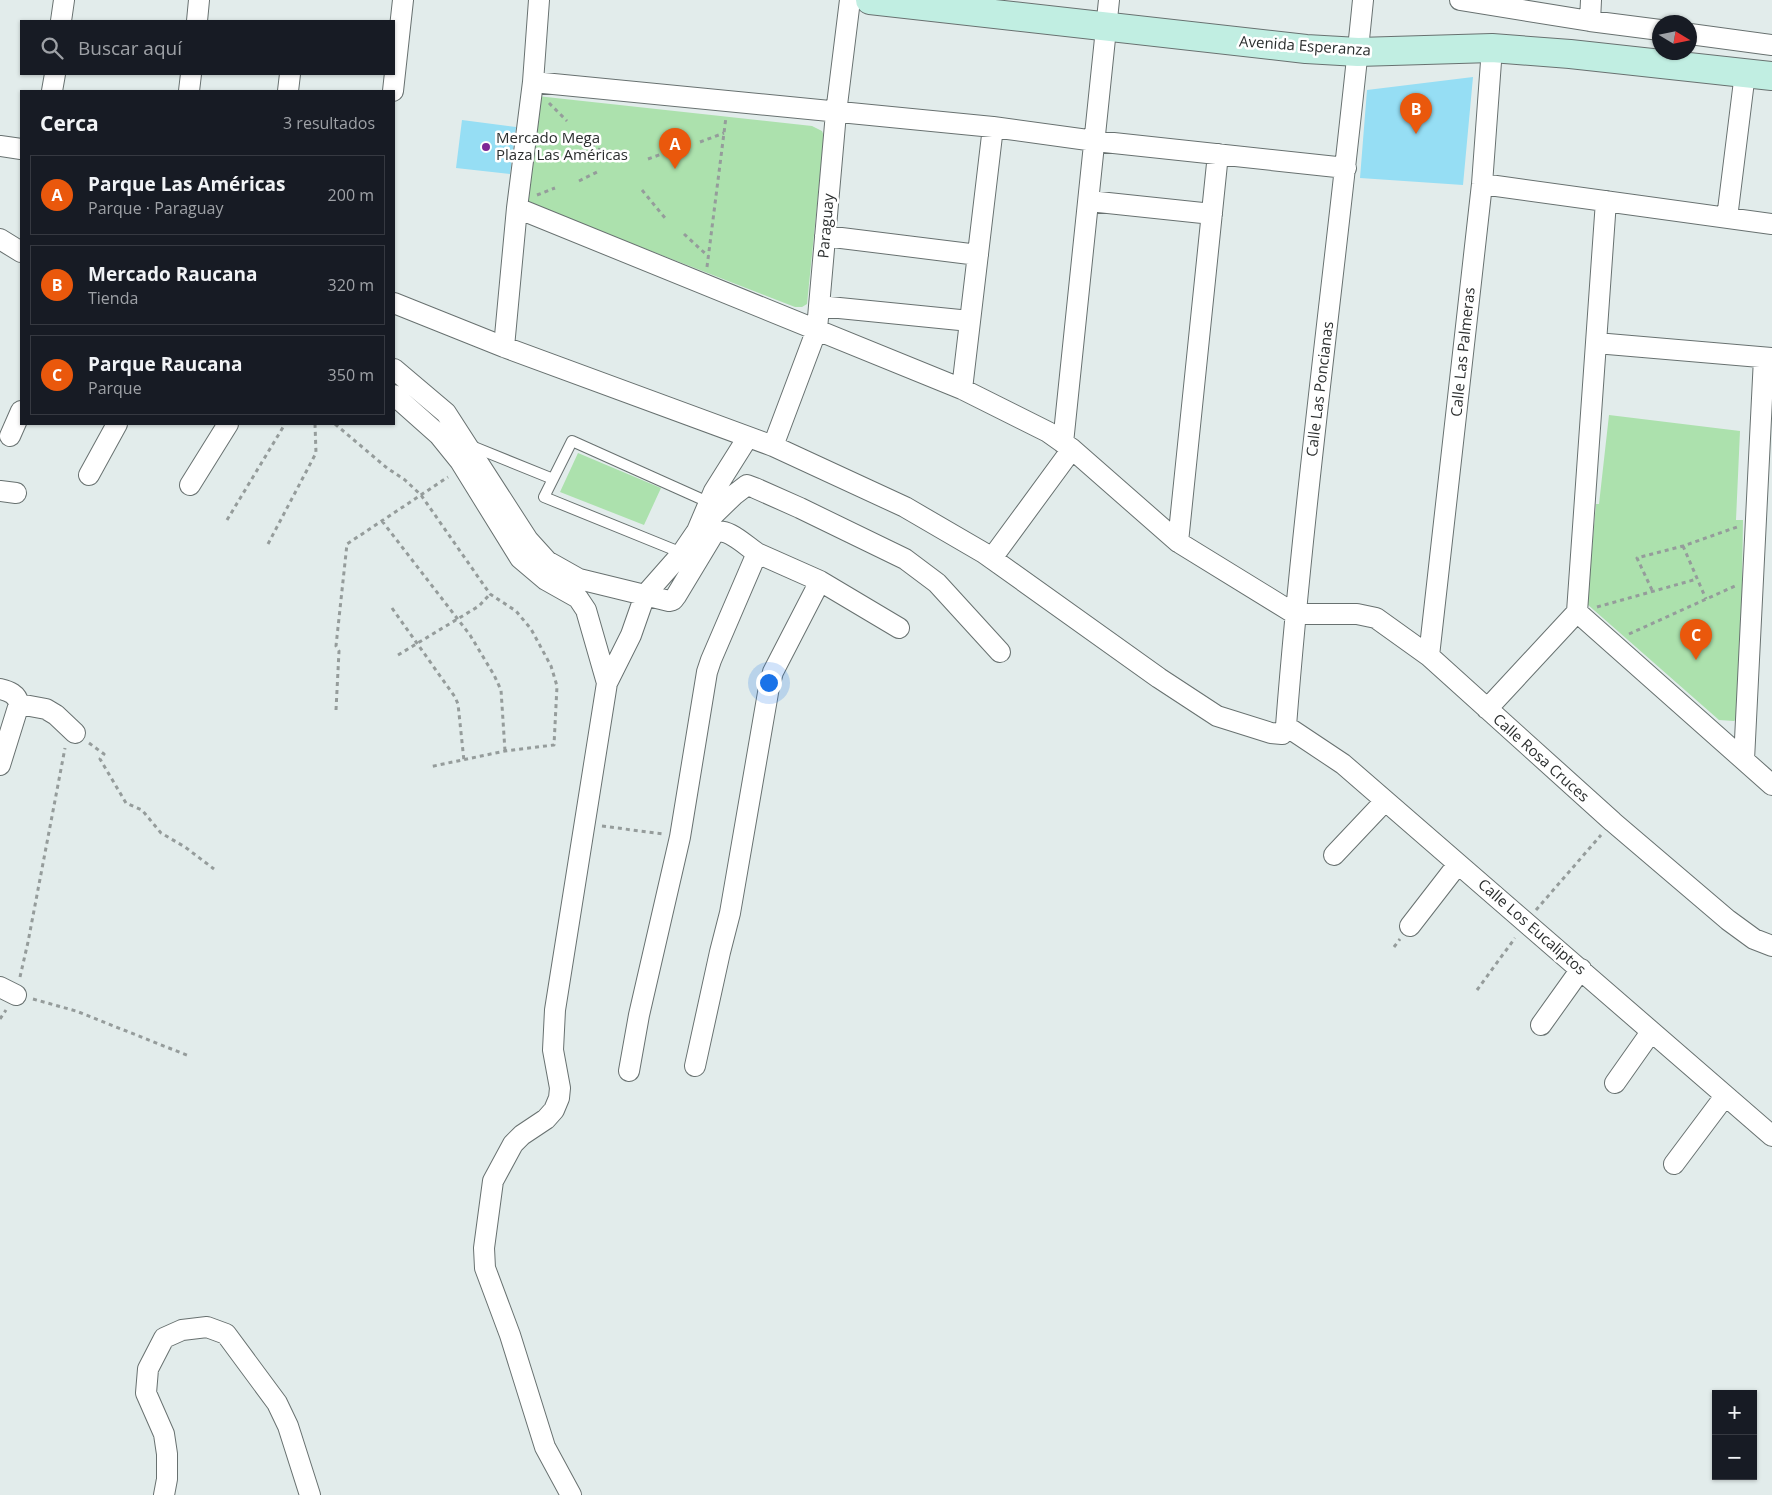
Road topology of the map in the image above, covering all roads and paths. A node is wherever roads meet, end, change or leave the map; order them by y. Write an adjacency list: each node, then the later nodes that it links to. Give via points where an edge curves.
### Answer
1 (64, 0): 12 (street)
2 (199, 0): 13 (street)
3 (403, 0): 21 (street)
4 (539, 0): 28 (street)
5 (850, 0): 36 (street, Paraguay)
6 (870, 0): 11 (street, Avenida Esperanza)
7 (1109, 0): 15 (street)
8 (1363, 0): 20 (street, Calle Las Poncianas)
9 (1460, 0): 14 (street)
10 (1591, 0): 14 (street)
11 (983, 6): 15 (street, Avenida Esperanza)
12 (61, 20)
13 (197, 20)
14 (1590, 21): 16 (street)
15 (1106, 26): 20 (street, Avenida Esperanza); 42 (street)
16 (1652, 29)
17 (1697, 35): 18 (street)
18 (1772, 45)
19 (1492, 48): 20 (street, Avenida Esperanza); 22 (street, Avenida Esperanza); 52 (street, Calle Las Palmeras)
20 (1358, 52): 49 (street, Calle Las Poncianas)
21 (395, 61)
22 (1745, 73): 27 (street, Avenida Esperanza); 59 (street)
23 (55, 75): 29 (street)
24 (191, 75): 30 (street)
25 (290, 75): 31 (street)
26 (394, 75): 32 (street)
27 (1772, 76)
28 (533, 82): 35 (street); 56 (street)
29 (52, 90)
30 (189, 90)
31 (288, 90)
32 (393, 90)
33 (547, 101): 34 (path)
34 (556, 102)
35 (727, 111): 36 (street); 37 (path); 39 (path)
36 (836, 113): 38 (street); 62 (street, Paraguay)
37 (716, 120)
38 (993, 128): 42 (street); 65 (street)
39 (724, 132): 41 (path); 66 (path)
40 (586, 138): 47 (path)
41 (700, 142)
42 (1095, 142): 46 (street); 54 (street)
43 (0, 146): 44 (street)
44 (20, 149)
45 (675, 149): 48 (path)
46 (1218, 154): 49 (street); 57 (street)
47 (605, 155)
48 (648, 159)
49 (1346, 168): 115 (street, Calle Las Poncianas)
50 (599, 172): 51 (path)
51 (579, 181)
52 (1482, 184): 55 (street); 122 (street, Calle Las Palmeras)
53 (642, 190): 58 (path)
54 (1089, 201): 57 (street); 88 (street)
55 (1606, 201): 59 (street); 72 (street)
56 (517, 208): 71 (street); 73 (street)
57 (1212, 214): 99 (street)
58 (665, 218)
59 (1727, 218): 60 (street)
60 (1772, 224)
61 (684, 234): 66 (path)
62 (825, 236): 65 (street); 69 (street, Paraguay)
63 (0, 239): 64 (street)
64 (20, 251)
65 (978, 255): 70 (street)
66 (709, 257): 67 (path, via 707,269)
67 (698, 265)
68 (395, 303): 73 (street)
69 (819, 306): 70 (street); 71 (street, Paraguay)
70 (970, 321): 76 (street)
71 (817, 329): 76 (street); 87 (street, Paraguay)
72 (1596, 343): 74 (street); 114 (street)
73 (504, 347): 85 (street)
74 (1768, 358): 131 (street)
75 (395, 370): 86 (street, via 446,413)
76 (962, 389): 88 (street, via 1048,432)
77 (395, 396): 89 (street, via 439,435)
78 (20, 413): 84 (street)
79 (116, 425): 90 (street)
80 (227, 425): 92 (street)
81 (284, 425): 95 (path)
82 (314, 425): 100 (path, via 316,453)
83 (336, 425): 93 (path)
84 (10, 436)
85 (748, 437): 87 (street); 94 (street)
86 (466, 443): 91 (lane); 110 (street, via 528,540 547,561 579,579)
87 (773, 446): 104 (street, via 905,507)
88 (1067, 446): 99 (street); 104 (street)
89 (464, 467): 93 (path); 123 (street, via 520,558 546,580 578,598 586,610)
90 (90, 475)
91 (553, 479): 94 (lane, via 572,441); 102 (lane, via 544,497)
92 (190, 485)
93 (421, 495): 96 (path); 109 (path)
94 (708, 502): 98 (street)
95 (227, 520)
96 (382, 521): 116 (path); 127 (path, via 347,544 336,646 339,651)
97 (1740, 526): 101 (path)
98 (697, 531): 102 (street); 120 (street, via 734,494 747,485 755,488 905,559 937,583)
99 (1178, 542): 115 (street)
100 (268, 544)
101 (1683, 546): 105 (path); 108 (path, via 1636,558)
102 (682, 553): 110 (street)
103 (757, 553): 106 (street); 110 (street, via 726,532 719,531 672,600); 139 (street, via 707,672)
104 (992, 558): 128 (street, via 1217,716 1271,733 1282,734)
105 (1697, 579): 108 (path); 111 (path)
106 (820, 581): 117 (street); 153 (street, via 773,672 769,687 730,913)
107 (1740, 584): 111 (path)
108 (1652, 590): 112 (path)
109 (490, 594): 116 (path, via 479,606); 130 (path, via 516,611 531,629 551,666 557,686 554,745)
110 (645, 595): 123 (street, via 631,635)
111 (1706, 599): 118 (path)
112 (1597, 606)
113 (392, 608): 119 (path)
114 (1577, 612): 126 (street); 131 (street)
115 (1294, 614): 122 (street, Calle Rosa Cruces, via 1357,614 1376,618); 128 (street, Calle Las Poncianas)
116 (456, 620): 119 (path); 130 (path, via 470,636 501,690)
117 (899, 628)
118 (1628, 634)
119 (417, 644): 121 (path); 132 (path, via 458,704)
120 (1000, 652)
121 (398, 655)
122 (1429, 656): 126 (street, Calle Rosa Cruces)
123 (607, 682): 138 (street)
124 (0, 689): 125 (street, via 10,691)
125 (19, 704): 129 (street, via 46,709); 133 (street)
126 (1487, 709): 137 (street, Calle Rosa Cruces)
127 (336, 710)
128 (1286, 726): 136 (street, Calle Los Eucaliptos, via 1343,764)
129 (75, 733): 142 (path, via 104,754 100,759 126,803 142,810 161,833); 148 (path, via 66,742 28,942)
130 (505, 751): 132 (path)
131 (1744, 760): 135 (street)
132 (464, 761): 134 (path)
133 (0, 765)
134 (429, 767)
135 (1772, 785)
136 (1385, 800): 140 (street); 141 (street, Calle Los Eucaliptos)
137 (1613, 822): 144 (path); 145 (street, Calle Rosa Cruces, via 1728,920 1754,939)
138 (584, 823): 139 (path); 161 (street, via 555,1010 553,1050 559,1098 546,1119 514,1144 494,1181 484,1248 485,1268 545,1447)
139 (680, 837): 154 (street)
140 (1334, 855)
141 (1458, 864): 143 (street); 144 (street, Calle Los Eucaliptos)
142 (214, 869)
143 (1410, 926)
144 (1520, 930): 146 (street, Calle Los Eucaliptos); 147 (path)
145 (1772, 946)
146 (1581, 969): 150 (street); 151 (street, Calle Los Eucaliptos)
147 (1477, 990)
148 (8, 991): 149 (path); 152 (path, via 76,1011)
149 (0, 1019)
150 (1541, 1025)
151 (1651, 1032): 155 (street); 156 (street, Calle Los Eucaliptos)
152 (189, 1056)
153 (695, 1066)
154 (629, 1071)
155 (1615, 1082)
156 (1725, 1096): 157 (street, Calle Los Eucaliptos); 158 (street)
157 (1772, 1136)
158 (1674, 1164)
159 (164, 1495): 160 (street, via 167,1454 164,1434 146,1393 148,1370 164,1338 182,1330 207,1327 226,1334 277,1402)
160 (310, 1495)
161 (571, 1495)

